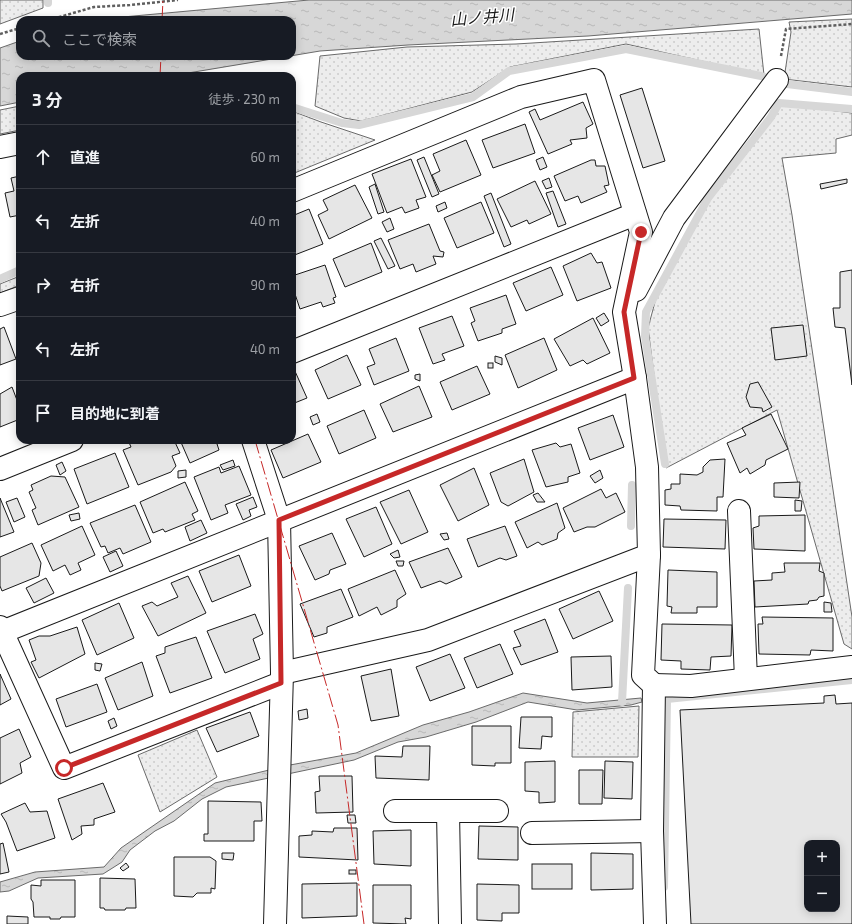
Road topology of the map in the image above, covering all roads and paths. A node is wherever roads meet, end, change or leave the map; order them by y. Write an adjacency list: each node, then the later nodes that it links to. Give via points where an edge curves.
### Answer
1 (178, 0): 2 (path, via 94,7)
2 (63, 16)
3 (852, 24): 6 (path, via 786,29)
4 (16, 29): 5 (path)
5 (0, 34)
6 (777, 80): 13 (street, via 674,218)
7 (16, 144): 8 (street)
8 (0, 147)
9 (296, 189): 10 (street, via 521,97 594,80)
10 (635, 214): 13 (street, via 641,232); 14 (street)
11 (16, 299): 12 (street)
12 (0, 305)
13 (624, 312): 15 (street)
14 (296, 350)
15 (634, 378): 20 (street); 21 (street, via 647,467)
16 (62, 444): 18 (street)
17 (254, 444): 20 (street)
18 (0, 469)
19 (739, 511): 25 (street)
20 (279, 520): 22 (street); 24 (street)
21 (649, 555): 24 (street, via 428,640); 26 (street, via 643,675)
22 (2, 637): 24 (street, via 64,768)
23 (852, 667): 25 (street)
24 (281, 678): 32 (street)
25 (746, 679): 26 (street, via 691,686)
26 (654, 685): 30 (street)
27 (395, 811): 28 (street)
28 (448, 811): 29 (street); 33 (street)
29 (497, 811)
30 (652, 831): 31 (street); 34 (street)
31 (532, 833)
32 (275, 924)
33 (450, 924)
34 (655, 924)

